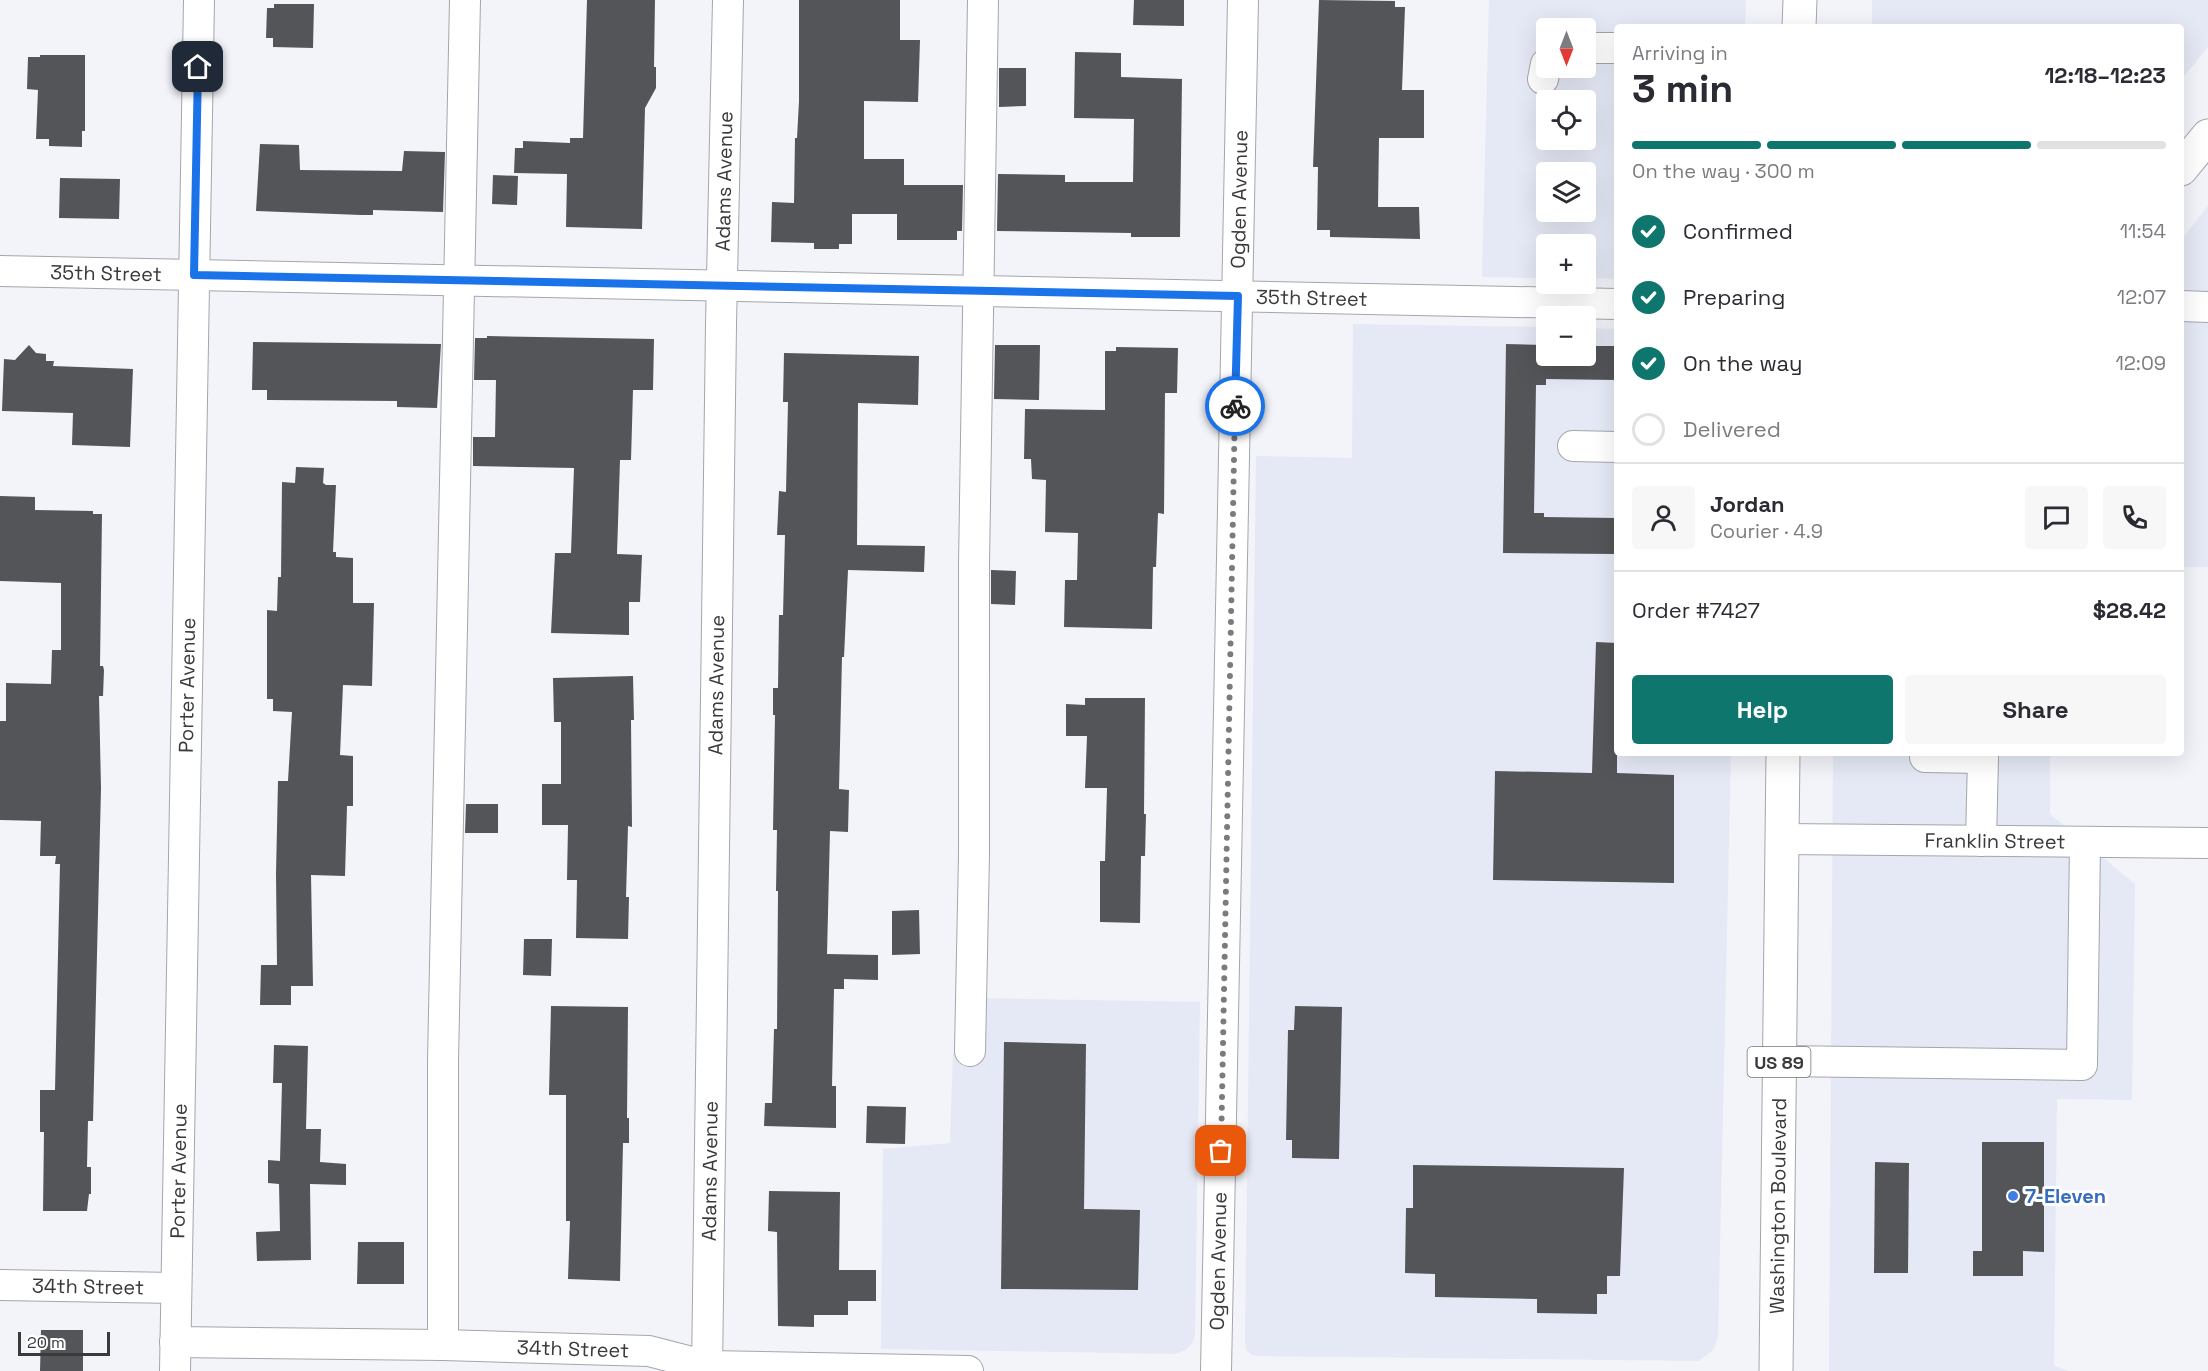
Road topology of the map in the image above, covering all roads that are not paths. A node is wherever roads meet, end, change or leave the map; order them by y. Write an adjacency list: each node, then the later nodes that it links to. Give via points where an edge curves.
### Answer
1 (199, 0): 13 (street, Porter Avenue)
2 (465, 0): 14 (street)
3 (728, 0): 15 (street, Adams Avenue)
4 (983, 0): 16 (street)
5 (1243, 0): 17 (street, Ogden Avenue)
6 (1800, 0): 7 (main road)
7 (1799, 24)
8 (1596, 48): 9 (street)
9 (1614, 48)
10 (2208, 136): 11 (main road)
11 (2184, 165)
12 (0, 271): 13 (street, 35th Street)
13 (194, 275): 14 (street, 35th Street); 32 (street, Porter Avenue)
14 (460, 280): 15 (street, 35th Street); 33 (street, via 443,1061)
15 (722, 285): 16 (street, 35th Street); 35 (street, Adams Avenue)
16 (978, 290): 17 (street, 35th Street); 29 (street)
17 (1238, 296): 18 (street, 35th Street); 37 (street, Ogden Avenue)
18 (1614, 303)
19 (2184, 306): 20 (street)
20 (2208, 307)
21 (1573, 446): 22 (street)
22 (1614, 447)
23 (1783, 756): 25 (main road, Washington Boulevard / US 89)
24 (1925, 756): 26 (street, via 1983,758)
25 (1782, 839): 26 (street, Franklin Street); 30 (main road, Washington Boulevard / US 89)
26 (1981, 841): 27 (street, Franklin Street)
27 (2085, 842): 28 (street, Franklin Street); 30 (street, via 2082,1065)
28 (2208, 843)
29 (970, 1051)
30 (1779, 1061): 38 (main road, Washington Boulevard / US 89)
31 (0, 1285): 32 (street, 34th Street)
32 (176, 1288): 34 (street, Porter Avenue)
33 (443, 1344): 34 (street, 34th Street); 35 (street, 34th Street, via 649,1351)
34 (175, 1357)
35 (707, 1368): 36 (street, 34th Street)
36 (968, 1371)
37 (1216, 1371)
38 (1776, 1371)

